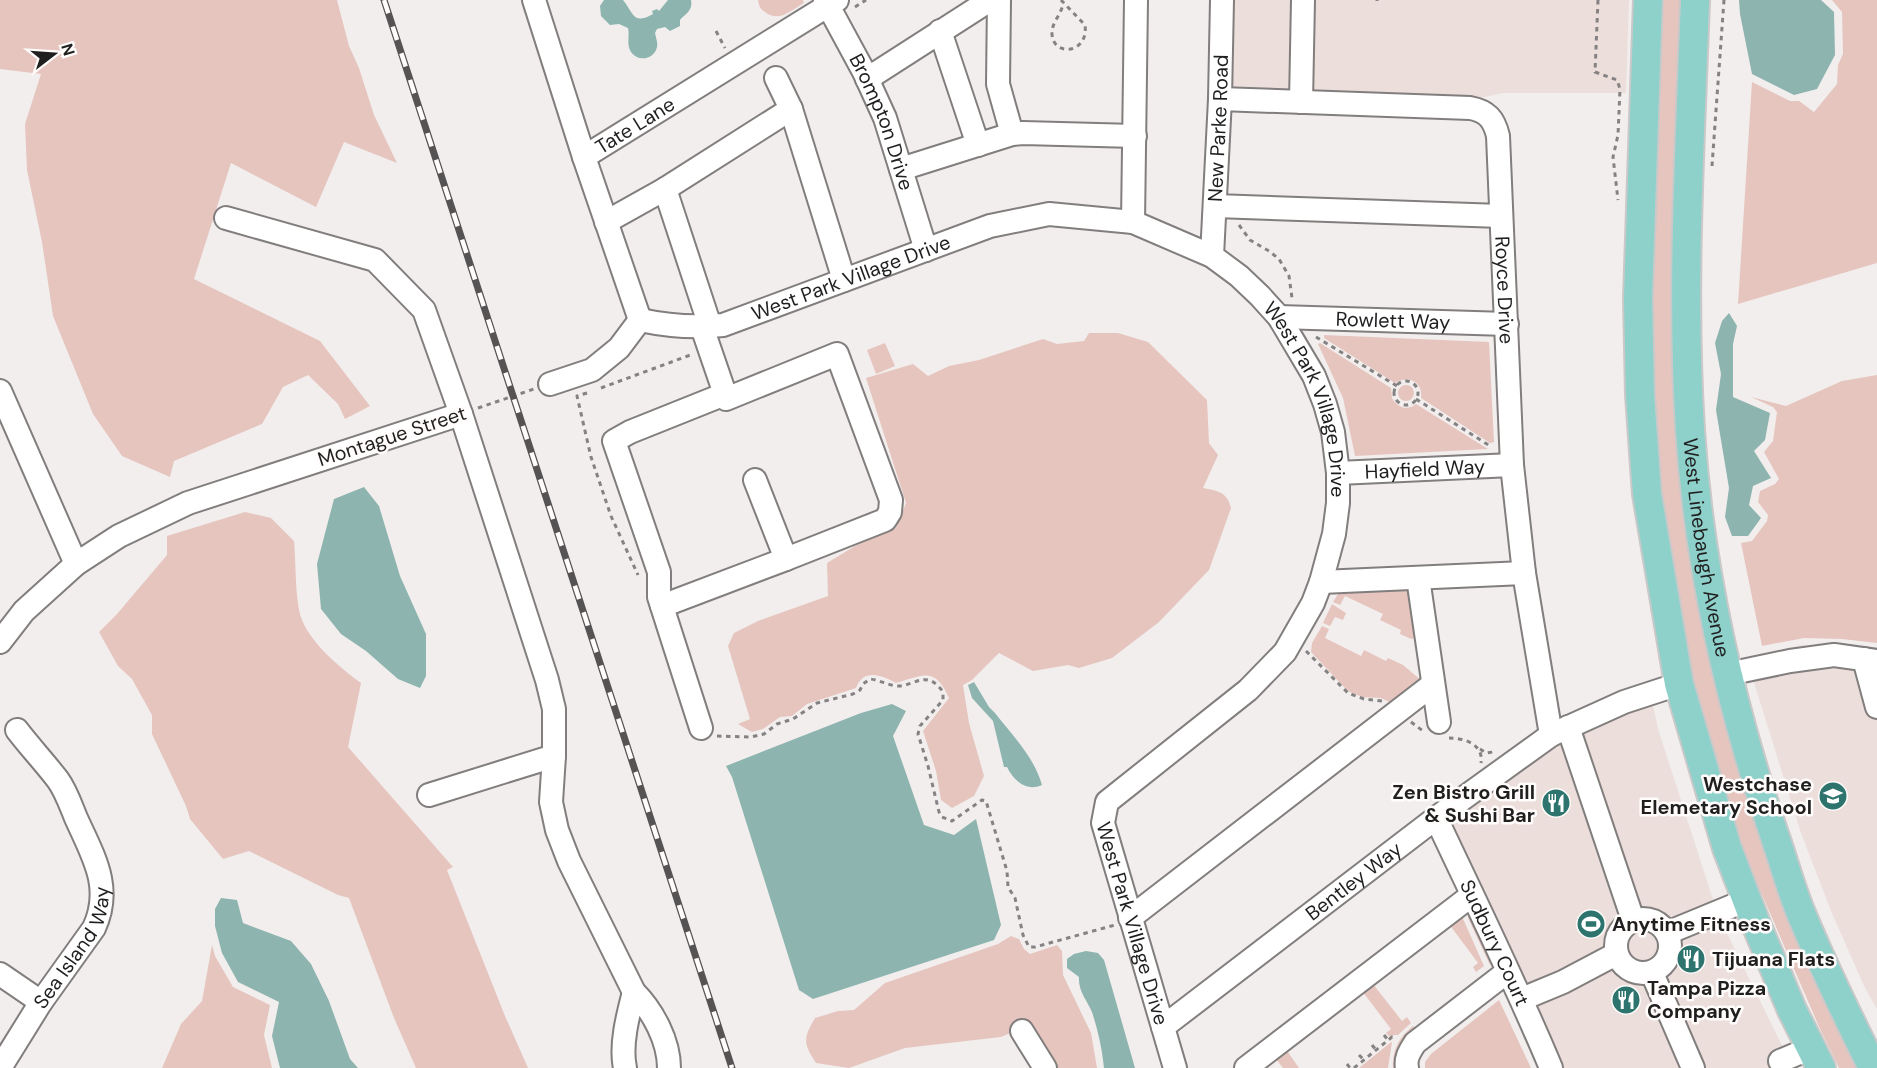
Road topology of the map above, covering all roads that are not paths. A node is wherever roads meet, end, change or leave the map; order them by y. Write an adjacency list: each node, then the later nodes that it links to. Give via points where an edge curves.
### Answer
1 (534, 0): 19 (street, Tate Lane)
2 (990, 0): 10 (street)
3 (999, 0): 16 (street, via 998,84)
4 (1136, 0): 17 (street)
5 (1222, 0): 13 (street, New Parke Road)
6 (1303, 0): 14 (street)
7 (1648, 0): 50 (main road, via 1638,298 1640,395 1647,494)
8 (1695, 0): 49 (main road, West Linebaugh Avenue, via 1687,374 1697,501)
9 (830, 2): 12 (street, Brompton Drive); 19 (street, Tate Lane)
10 (940, 31): 12 (street); 18 (street)
11 (776, 78): 15 (street)
12 (867, 79): 20 (street, Brompton Drive, via 885,118)
13 (1220, 99): 14 (street, Royce Drive); 22 (street, New Parke Road)
14 (1301, 102): 23 (street, Royce Drive, via 1483,110 1496,124)
15 (791, 109): 21 (street); 29 (street)
16 (1012, 134): 17 (street); 18 (street)
17 (1135, 136): 26 (street)
18 (978, 145): 20 (street)
19 (584, 158): 25 (street)
20 (901, 169): 27 (street, Brompton Drive)
21 (665, 189): 25 (street); 33 (street)
22 (1225, 206): 23 (street); 28 (street, New Parke Road)
23 (1501, 216): 32 (street, Royce Drive)
24 (226, 218): 37 (street, via 375,260 424,310)
25 (606, 222): 31 (street)
26 (1133, 222): 27 (street, West Park Village Drive, via 1049,214 990,226); 28 (street, West Park Village Drive)
27 (926, 250): 29 (street, West Park Village Drive)
28 (1212, 256): 30 (street, West Park Village Drive)
29 (844, 280): 33 (street, West Park Village Drive)
30 (1289, 309): 32 (street, Rowlett Way); 39 (street, West Park Village Drive, via 1325,404)
31 (640, 320): 33 (street, West Park Village Drive); 34 (street, via 619,348 592,370)
32 (1507, 324): 38 (street, Royce Drive)
33 (707, 333): 36 (street)
34 (550, 384)
35 (0, 391): 42 (street)
36 (724, 394): 41 (street, via 726,399 837,354 891,500 890,512 885,520); 46 (street, via 614,441 659,572)
37 (461, 414): 42 (street, Montague Street, via 188,503 119,536); 57 (street, via 547,680 554,709)
38 (1512, 465): 39 (street, Hayfield Way); 43 (street, Royce Drive)
39 (1338, 473): 45 (street, West Park Village Drive, via 1334,534)
40 (755, 480): 41 (street)
41 (786, 559): 46 (street)
42 (76, 564): 47 (street, Montague Street, via 24,611)
43 (1524, 573): 44 (street); 55 (street, Royce Drive)
44 (1418, 578): 45 (street); 51 (street)
45 (1321, 582): 63 (street, West Park Village Drive, via 1285,652 1248,690 1107,802 1103,823)
46 (662, 606): 56 (street)
47 (0, 642)
48 (1871, 660): 49 (street, via 1834,655); 52 (street)
49 (1728, 674): 85 (main road, West Linebaugh Avenue, via 1749,757 1802,917)
50 (1678, 684): 55 (street, Bentley Way, via 1624,702); 61 (main road, via 1727,848)
51 (1432, 685): 54 (street); 63 (street)
52 (1877, 707)
53 (17, 730): 71 (street, Sea Island Way, via 60,783 102,881 103,901 94,928)
54 (1436, 731)
55 (1560, 731): 59 (street, Bentley Way); 62 (street, Royce Drive)
56 (705, 732)
57 (554, 756): 58 (street); 69 (street, via 551,802 557,830)
58 (429, 795)
59 (1436, 818): 60 (street, Sudbury Court); 72 (street, Bentley Way)
60 (1472, 895): 66 (street, Sudbury Court); 81 (street)
61 (1747, 900): 64 (street); 74 (main road)
62 (1633, 920): 64 (street, via 1652,920); 65 (street, via 1618,934)
63 (1123, 921): 72 (street, West Park Village Drive)
64 (1667, 933): 67 (street, via 1669,954)
65 (1616, 954): 67 (street, via 1630,971); 70 (street)
66 (1507, 972): 70 (street, Sudbury Court); 82 (street, via 1415,1043)
67 (1652, 973): 84 (street)
68 (0, 974): 71 (street)
69 (634, 992): 77 (street, via 628,1017); 78 (street, via 664,1040)
70 (1522, 999): 83 (street, Sudbury Court)
71 (41, 1002): 76 (street, Sea Island Way)
72 (1163, 1027): 80 (street, West Park Village Drive)
73 (1022, 1031): 79 (street)
74 (1816, 1058): 75 (street)
75 (1780, 1061)
76 (0, 1068)
77 (626, 1068)
78 (669, 1068)
79 (1045, 1068)
80 (1175, 1068)
81 (1246, 1068)
82 (1407, 1068)
83 (1551, 1068)
84 (1694, 1068)
85 (1873, 1068)

